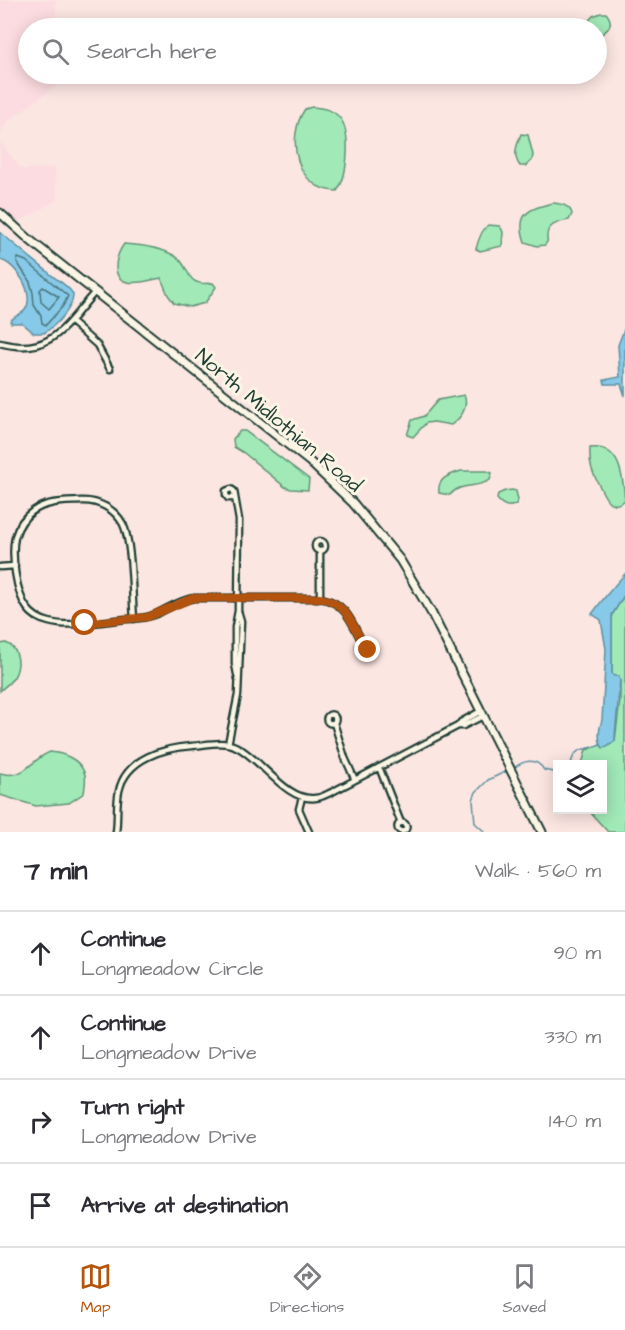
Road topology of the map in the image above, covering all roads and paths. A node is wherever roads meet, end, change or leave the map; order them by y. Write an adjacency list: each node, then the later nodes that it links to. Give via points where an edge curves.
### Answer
1 (0, 213): 2 (main road, North Midlothian Road)
2 (95, 292): 3 (street); 14 (main road, North Midlothian Road, via 294,449 353,503 400,560)
3 (70, 322): 4 (street, via 58,334 38,344); 5 (street, via 97,345)
4 (0, 343)
5 (110, 369)
6 (236, 498): 10 (street)
7 (320, 551): 11 (street)
8 (15, 566): 9 (street); 12 (street, via 22,600 30,612 46,621 61,624); 12 (street, via 16,536 33,510 58,502 102,505 118,516 126,532)
9 (0, 567)
10 (238, 598): 11 (street); 12 (street, via 188,599 155,615); 16 (street, via 238,695)
11 (320, 598): 13 (street, via 343,608)
12 (134, 619)
13 (362, 642)
14 (482, 713): 17 (street); 23 (main road, North Midlothian Road)
15 (334, 723): 18 (street)
16 (228, 744): 19 (street, via 243,750); 21 (street, via 164,749 138,763 121,785)
17 (379, 767): 18 (street); 20 (street)
18 (355, 780): 19 (street, via 320,797)
19 (302, 797): 22 (street, via 299,809)
20 (401, 823)
21 (116, 832)
22 (309, 832)
23 (542, 832)

